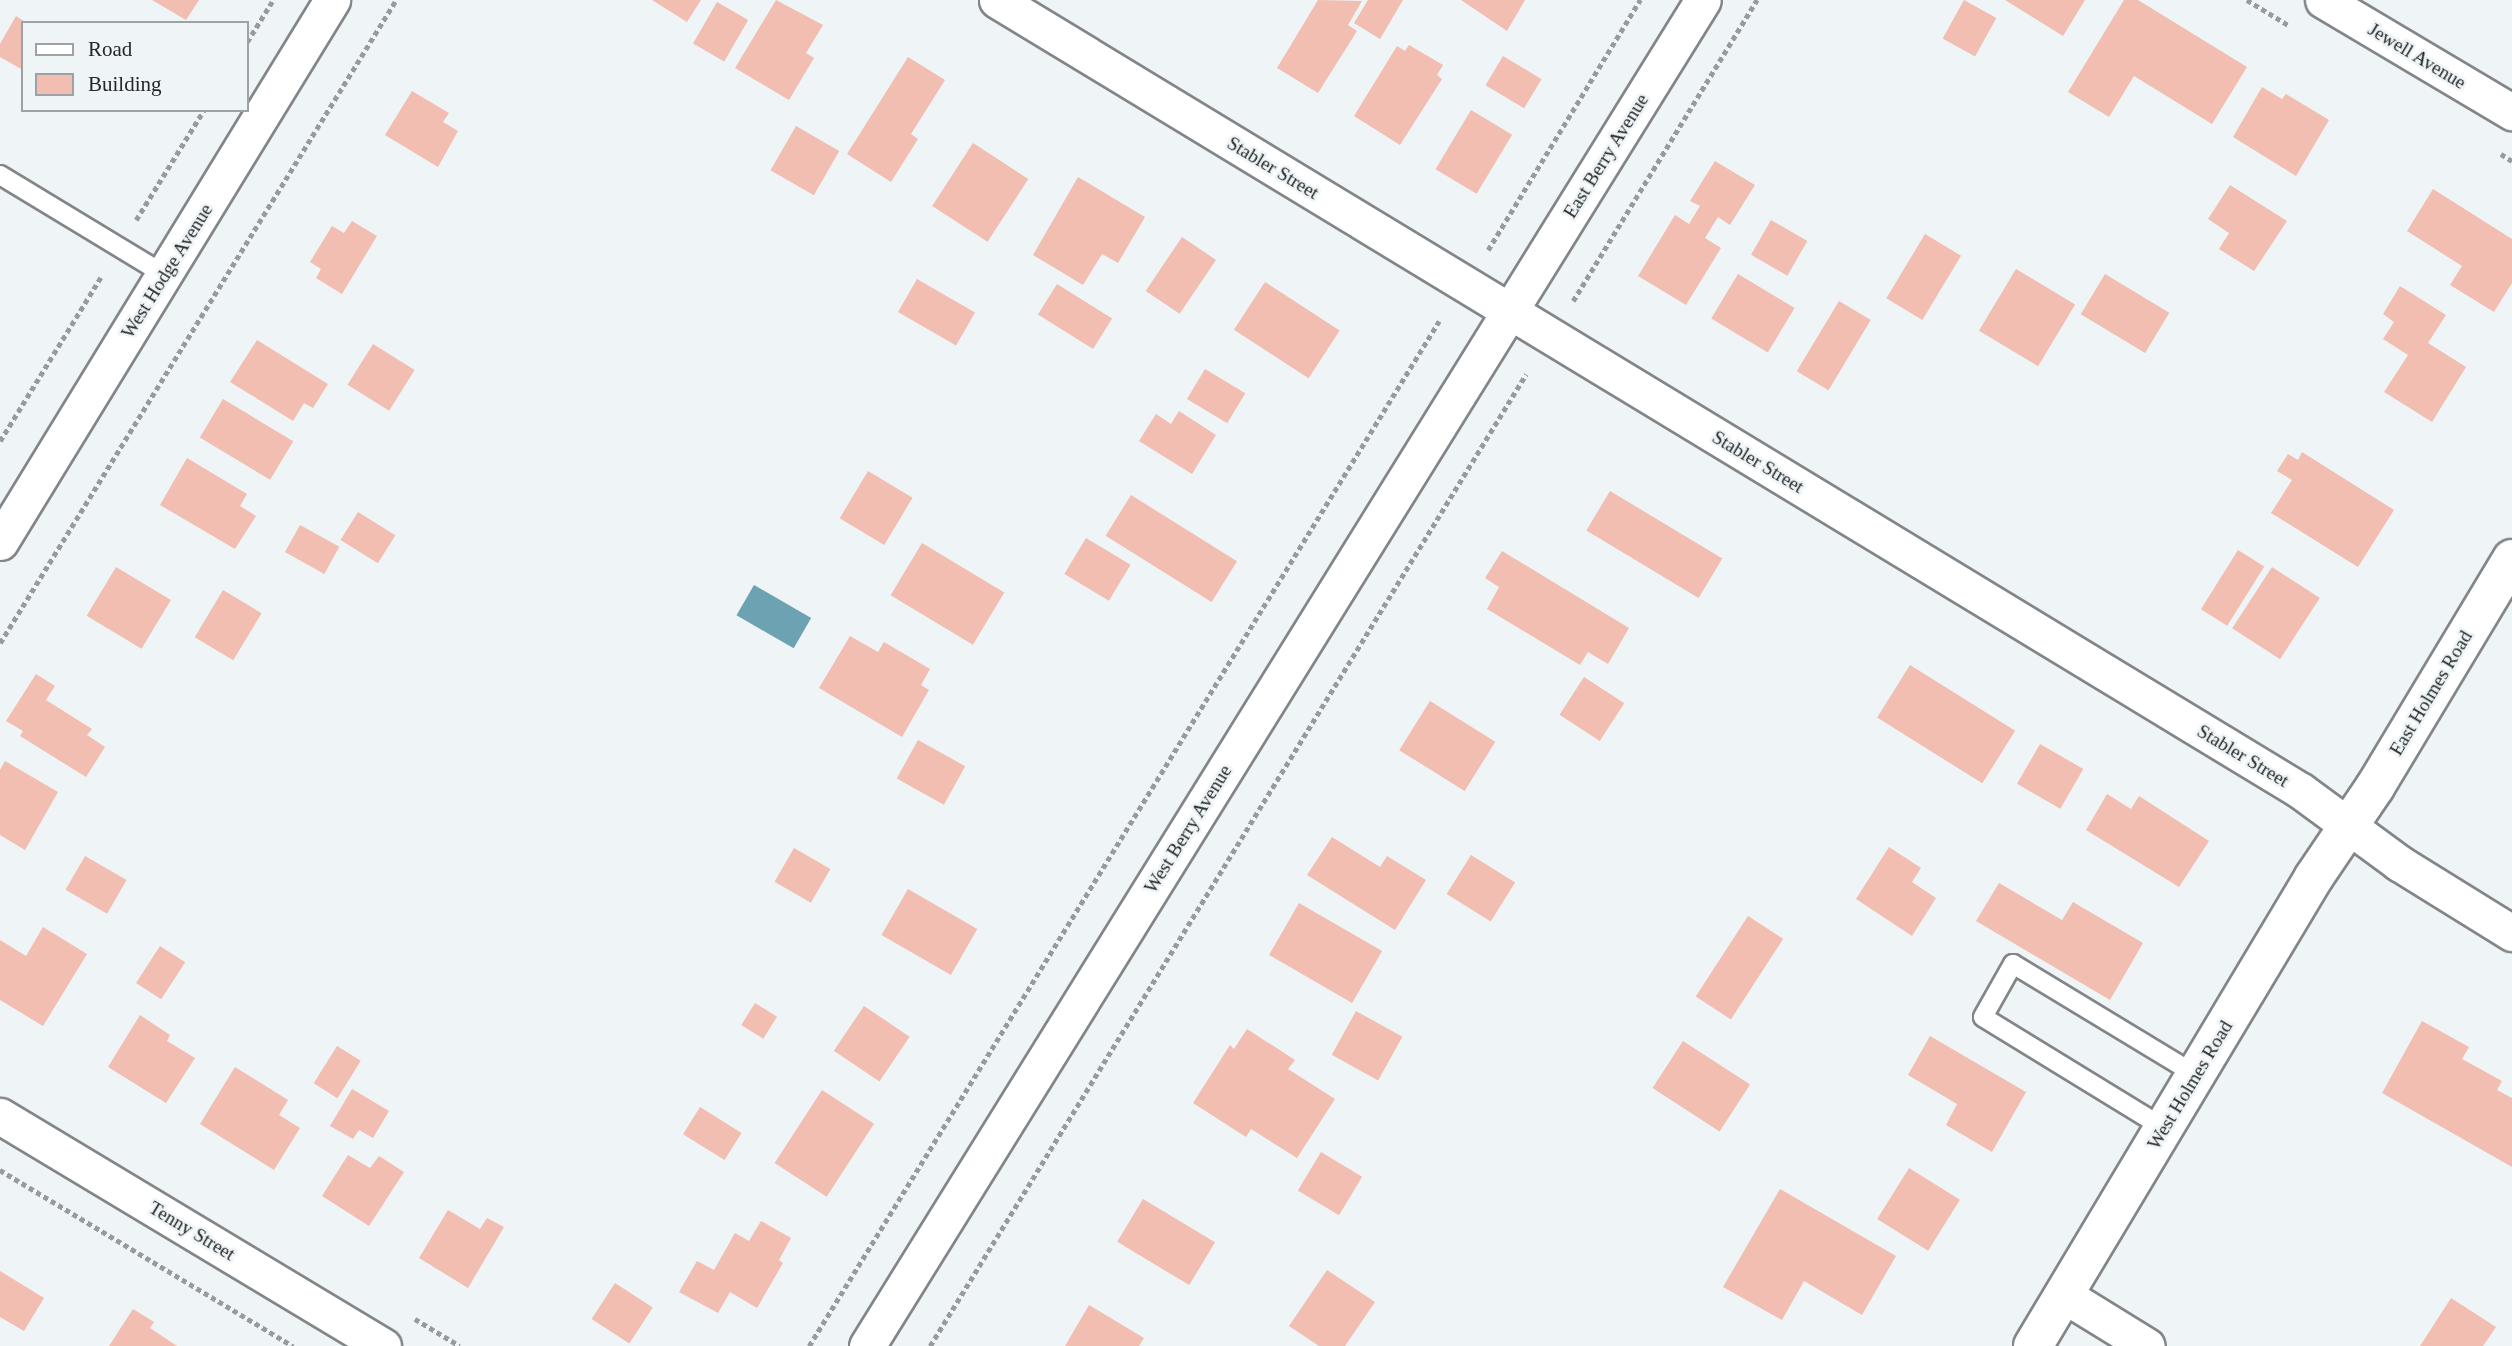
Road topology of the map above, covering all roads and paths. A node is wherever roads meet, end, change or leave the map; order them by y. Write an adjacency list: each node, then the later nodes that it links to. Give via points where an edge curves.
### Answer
1 (272, 0): 9 (path)
2 (332, 0): 13 (street, West Hodge Avenue)
3 (396, 0): 20 (path)
4 (997, 0): 15 (street, Stabler Street)
5 (1640, 0): 12 (path)
6 (1703, 0): 15 (street, East Berry Avenue)
7 (1757, 0): 14 (path)
8 (2323, 0): 10 (street, Jewell Avenue)
9 (248, 40)
10 (2512, 112)
11 (0, 175): 13 (lane)
12 (1488, 250)
13 (165, 275): 18 (street, West Hodge Avenue)
14 (1572, 301)
15 (1509, 311): 21 (street, Stabler Street, via 2301,791); 31 (street, West Berry Avenue)
16 (1439, 321): 30 (path)
17 (1526, 374): 32 (path)
18 (0, 542)
19 (2512, 559): 21 (street, East Holmes Road)
20 (0, 643)
21 (2348, 826): 22 (street, Stabler Street); 23 (street, West Holmes Road)
22 (2512, 933)
23 (2196, 1075): 25 (street, West Holmes Road); 25 (lane, via 2013,964 1983,1017)
24 (0, 1116): 29 (street, Tenny Street)
25 (2164, 1128): 27 (street, West Holmes Road)
26 (0, 1170): 28 (path)
27 (2064, 1295): 33 (street, West Holmes Road); 34 (street)
28 (293, 1346)
29 (383, 1346)
30 (809, 1346)
31 (867, 1346)
32 (930, 1346)
33 (2033, 1346)
34 (2147, 1346)

